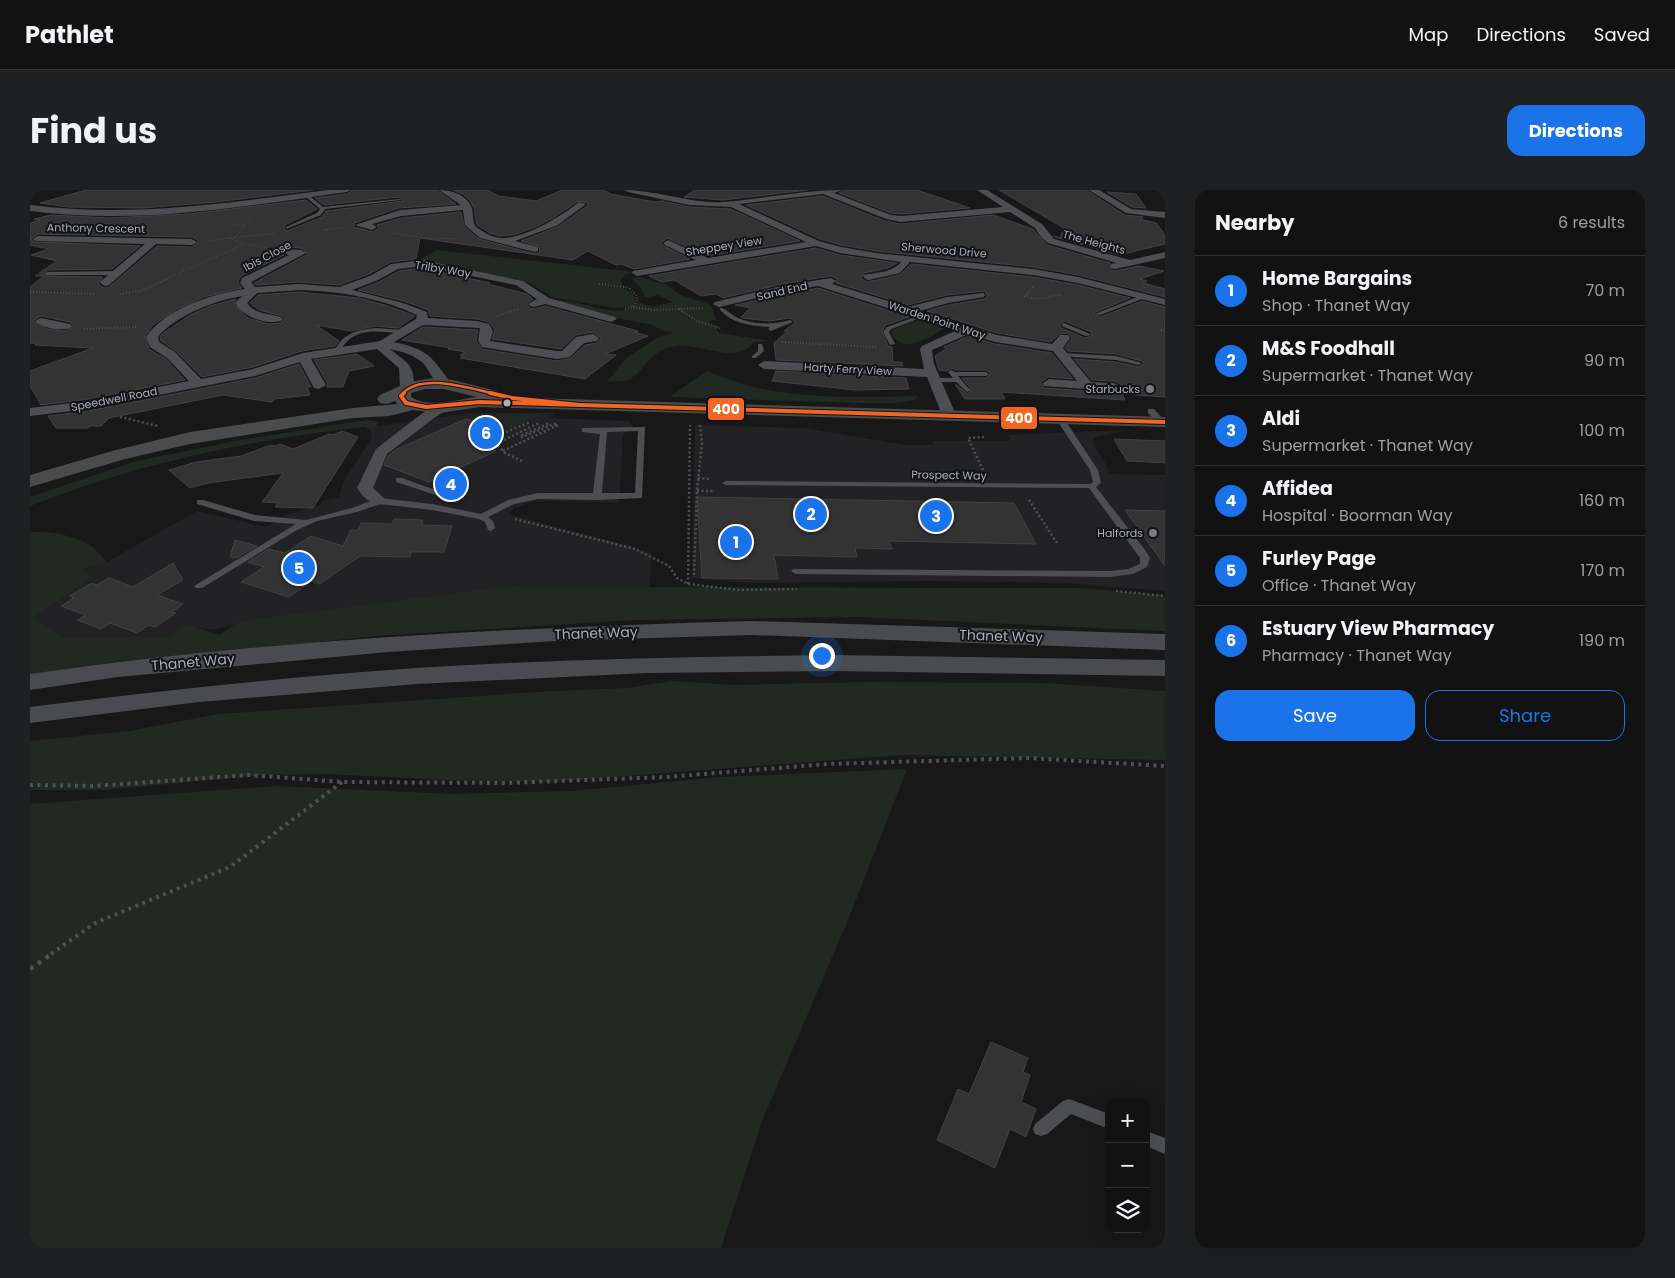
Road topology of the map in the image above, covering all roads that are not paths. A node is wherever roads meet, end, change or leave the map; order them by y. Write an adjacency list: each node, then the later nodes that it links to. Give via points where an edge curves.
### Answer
1 (347, 190): 8 (street)
2 (443, 190): 13 (street)
3 (628, 190): 11 (street, via 689,202)
4 (840, 190): 7 (street)
5 (982, 190): 17 (street, The Heights)
6 (1092, 190): 19 (street, via 1129,211)
7 (824, 192): 11 (street); 17 (street, via 889,217 879,220 894,224 984,210)
8 (307, 195): 12 (street); 15 (lane)
9 (210, 198): 12 (street)
10 (398, 200): 15 (lane)
11 (726, 204): 26 (street, Sherwood Drive)
12 (219, 205): 18 (street, via 157,212)
13 (467, 207): 20 (street, via 400,213 360,225); 22 (street, via 467,221 472,228 483,236)
14 (30, 208): 18 (street)
15 (322, 208): 21 (lane, via 319,214)
16 (562, 208): 22 (street, via 580,206 552,225)
17 (1012, 209): 33 (street, The Heights, via 1039,226 1045,236 1056,243)
18 (79, 213): 23 (street)
19 (1165, 215)
20 (372, 227)
21 (288, 228)
22 (499, 240): 28 (street)
23 (34, 241): 24 (street, Anthony Crescent)
24 (154, 241): 25 (street, Anthony Crescent); 36 (street, Anthony Crescent)
25 (184, 241)
26 (816, 243): 31 (street, Sherwood Drive, via 847,252); 32 (street, Sheppey View)
27 (689, 245): 32 (street, via 671,245)
28 (535, 249)
29 (286, 252): 45 (street, Ibis Close, via 301,253 246,280 245,283)
30 (1165, 255): 33 (street)
31 (907, 259): 35 (street, via 903,266 889,273); 41 (street, Sherwood Drive, via 1010,269)
32 (706, 261): 37 (street, Sheppey View)
33 (1130, 263): 34 (street)
34 (1106, 269)
35 (870, 272)
36 (116, 273): 38 (lane); 42 (street, Anthony Crescent)
37 (637, 273)
38 (47, 274)
39 (1092, 274): 41 (street)
40 (844, 279): 43 (street, Sand End)
41 (1078, 280): 47 (street, Sherwood Drive)
42 (105, 283)
43 (819, 283): 51 (street, Sand End); 52 (street, Warden Point Way)
44 (341, 290): 45 (street, via 302,286); 48 (street, Trilby Way, via 395,266 422,263 519,283); 58 (street, via 403,305 422,314)
45 (254, 291): 55 (street, via 241,303 244,309 248,313); 79 (street, via 209,299 189,308 155,332 152,340 171,354)
46 (980, 295): 52 (street)
47 (1144, 296): 49 (street, Sherwood Drive); 53 (lane)
48 (545, 300): 50 (street); 56 (street, Trilby Way)
49 (1165, 302)
50 (534, 304)
51 (718, 305): 57 (lane)
52 (910, 310): 54 (street, Warden Point Way)
53 (1098, 314)
54 (925, 315): 63 (street, Warden Point Way); 70 (lane, via 889,328 886,332)
55 (277, 319)
56 (610, 320)
57 (736, 320): 59 (lane, via 774,328); 62 (lane)
58 (421, 321): 65 (street, Speedwell Road); 67 (street, via 477,324 485,326 486,344 557,355 566,354 580,340)
59 (790, 322)
60 (41, 325): 61 (street)
61 (66, 326)
62 (723, 328)
63 (967, 330): 68 (street, Warden Point Way, via 1012,342); 78 (street, via 926,349)
64 (1077, 330): 66 (lane); 68 (lane); 68 (lane)
65 (404, 332): 69 (street, Speedwell Road); 72 (lane, via 360,332 343,339)
66 (1088, 335)
67 (593, 338)
68 (1062, 342): 74 (lane); 83 (street)
69 (383, 344): 72 (street, Speedwell Road); 82 (street, via 404,348 421,356 432,365 438,377); 86 (street, via 384,350 407,367)
70 (892, 344)
71 (760, 345): 75 (lane)
72 (337, 352): 73 (street, Speedwell Road)
73 (303, 357): 79 (street, Speedwell Road, via 255,372); 81 (street)
74 (1139, 363)
75 (758, 364): 78 (street, Harty Ferry View)
76 (986, 374): 77 (lane)
77 (954, 375): 78 (lane); 85 (lane)
78 (932, 377): 90 (street)
79 (197, 382): 89 (street, Speedwell Road, via 88,405)
80 (1049, 384): 83 (street)
81 (319, 385)
82 (454, 385): 86 (main road, via 424,384); 87 (main road, via 468,393); 88 (main road, via 510,398)
83 (1087, 385): 84 (street)
84 (1114, 387)
85 (968, 390)
86 (410, 398): 87 (main road); 93 (street, via 410,416); 97 (main road, via 384,412 353,413 190,438)
87 (451, 405): 88 (main road, via 480,402); 93 (street)
88 (581, 405): 90 (main road)
89 (30, 412)
90 (949, 415): 92 (main road)
91 (1159, 418): 92 (main road)
92 (1060, 419): 99 (lane, via 1094,470 1097,483)
93 (414, 426): 101 (street, via 381,452 374,465 365,488)
94 (585, 430): 95 (lane)
95 (599, 430): 100 (lane, via 604,433); 100 (lane, via 642,429 639,496)
96 (399, 480): 103 (lane, via 448,496)
97 (30, 481)
98 (726, 483): 99 (lane, Prospect Way)
99 (1091, 486): 107 (lane, via 1140,550 1144,565 1139,569 1091,574)
100 (597, 497): 104 (lane, via 524,498)
101 (379, 501): 103 (lane); 105 (lane)
102 (200, 502): 105 (lane, via 254,518)
103 (432, 507): 104 (lane)
104 (482, 517): 106 (lane, via 489,521)
105 (307, 522): 108 (lane, via 275,537)
106 (491, 528)
107 (796, 571)
108 (198, 586)
109 (1165, 642): 113 (highway, Thanet Way, via 752,628 555,634 388,644 166,664)
110 (997, 664): 111 (highway, Thanet Way); 112 (highway); 114 (highway, Thanet Way, via 647,665 417,676 198,694)
111 (1165, 668)
112 (1165, 680)
113 (30, 682)
114 (30, 715)
115 (1105, 1120): 116 (lane, via 1069,1106)
116 (1041, 1129)
117 (1150, 1140): 118 (lane)
118 (1165, 1146)

